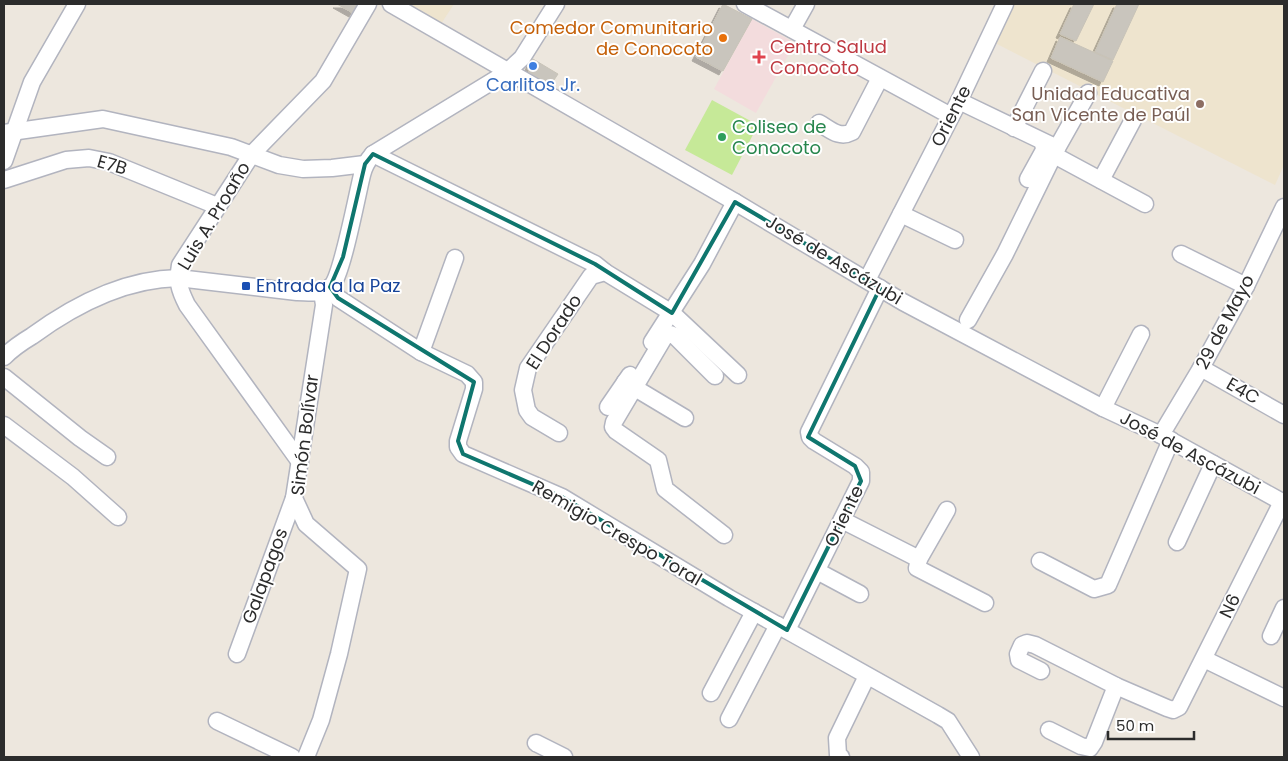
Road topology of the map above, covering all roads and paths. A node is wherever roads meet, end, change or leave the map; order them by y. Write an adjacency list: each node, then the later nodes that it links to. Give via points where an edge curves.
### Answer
1 (77, 4): 18 (street, via 32,82)
2 (368, 4): 20 (street, Luis A. Proaño, via 323,81)
3 (391, 4): 10 (street, José de Ascázubi)
4 (556, 4): 10 (street, via 522,58)
5 (746, 4): 8 (street)
6 (806, 4): 8 (street)
7 (1005, 4): 13 (street, Oriente)
8 (792, 29): 11 (street)
9 (1043, 71): 17 (street)
10 (507, 72): 21 (street); 26 (street, José de Ascázubi)
11 (880, 78): 14 (street); 16 (street, via 852,132 839,135)
12 (1088, 93): 19 (street)
13 (959, 101): 14 (street, Oriente); 17 (street)
14 (951, 116): 30 (street, Oriente)
15 (1132, 120): 25 (street)
16 (819, 123)
17 (1014, 128): 19 (street)
18 (9, 132): 20 (street, via 103,119); 22 (street)
19 (1051, 148): 23 (street, via 1044,150); 25 (street); 40 (street, via 1005,254)
20 (252, 154): 21 (street, via 279,165 303,169 332,168); 28 (street, Luis A. Proaño)
21 (369, 159): 34 (street, via 595,264); 38 (street, Simón Bolívar, via 343,257 334,282)
22 (4, 160)
23 (1028, 178)
24 (4, 180): 28 (street, E7B, via 66,160 88,158 110,162)
25 (1101, 180): 27 (street)
26 (735, 202): 36 (street, José de Ascázubi); 39 (street)
27 (1145, 204)
28 (217, 206): 35 (street, Luis A. Proaño, via 180,264)
29 (1284, 207): 37 (street, 29 de Mayo)
30 (901, 214): 31 (street); 36 (street, Oriente)
31 (955, 240)
32 (1180, 254): 37 (street)
33 (455, 258): 42 (street)
34 (598, 274): 39 (street); 54 (street, El Dorado, via 528,368 523,390 527,410 532,417)
35 (178, 278): 38 (street, via 297,292); 43 (street, via 145,281 91,299 48,324); 57 (street, Luis A. Proaño, via 187,304)
36 (873, 284): 50 (street, José de Ascázubi); 63 (street, Oriente, via 809,432 811,439 861,472 860,486)
37 (1246, 286): 44 (street, 29 de Mayo)
38 (326, 290): 42 (street, Remigio Crespo Toral); 57 (street, Simón Bolívar)
39 (672, 313): 45 (street); 48 (street)
40 (968, 320)
41 (1141, 334): 50 (street)
42 (421, 352): 72 (street, Remigio Crespo Toral, via 467,374 474,382 458,441 463,454 562,497)
43 (4, 357)
44 (1201, 368): 51 (street, E4C); 55 (street, 29 de Mayo)
45 (738, 375)
46 (715, 376): 48 (street, via 670,334 665,336)
47 (4, 377): 56 (street)
48 (629, 385): 49 (street); 52 (street); 64 (street, via 613,428 658,460 665,489)
49 (608, 408)
50 (1103, 408): 55 (street, José de Ascázubi)
51 (1284, 415)
52 (686, 418)
53 (4, 425): 62 (street, via 73,477)
54 (559, 433)
55 (1166, 437): 58 (street, José de Ascázubi); 67 (street, 29 de Mayo, via 1108,585 1094,589)
56 (107, 457)
57 (300, 462): 59 (street, Simón Bolívar)
58 (1213, 464): 60 (street, José de Ascázubi); 65 (street)
59 (294, 498): 75 (street, Galapagos); 87 (street, Simón Bolívar, via 306,524 358,569 329,692)
60 (1283, 502): 76 (street, N6)
61 (947, 510): 66 (street)
62 (118, 517)
63 (842, 520): 66 (street); 68 (street, Oriente)
64 (724, 535)
65 (1177, 542)
66 (919, 559): 70 (street, via 917,568)
67 (1040, 561)
68 (817, 571): 69 (street); 73 (street, Oriente)
69 (860, 594)
70 (985, 603)
71 (1284, 608): 74 (street)
72 (754, 612): 73 (street, Remigio Crespo Toral); 80 (street)
73 (783, 628): 78 (street, Remigio Crespo Toral); 82 (street, Oriente)
74 (1271, 636)
75 (237, 654)
76 (1204, 659): 79 (street, N6, via 1182,706 1177,709 1167,708); 81 (street)
77 (1041, 671): 79 (street, via 1019,660 1022,645 1036,645)
78 (867, 676): 89 (street, via 837,738); 90 (street, Remigio Crespo Toral, via 948,721)
79 (1116, 686): 84 (street, via 1090,748)
80 (711, 693)
81 (1284, 698)
82 (729, 719)
83 (217, 721): 86 (street)
84 (1049, 730)
85 (536, 743): 88 (street)
86 (292, 757)
87 (306, 757)
88 (564, 757)
89 (840, 757)
90 (971, 757)

